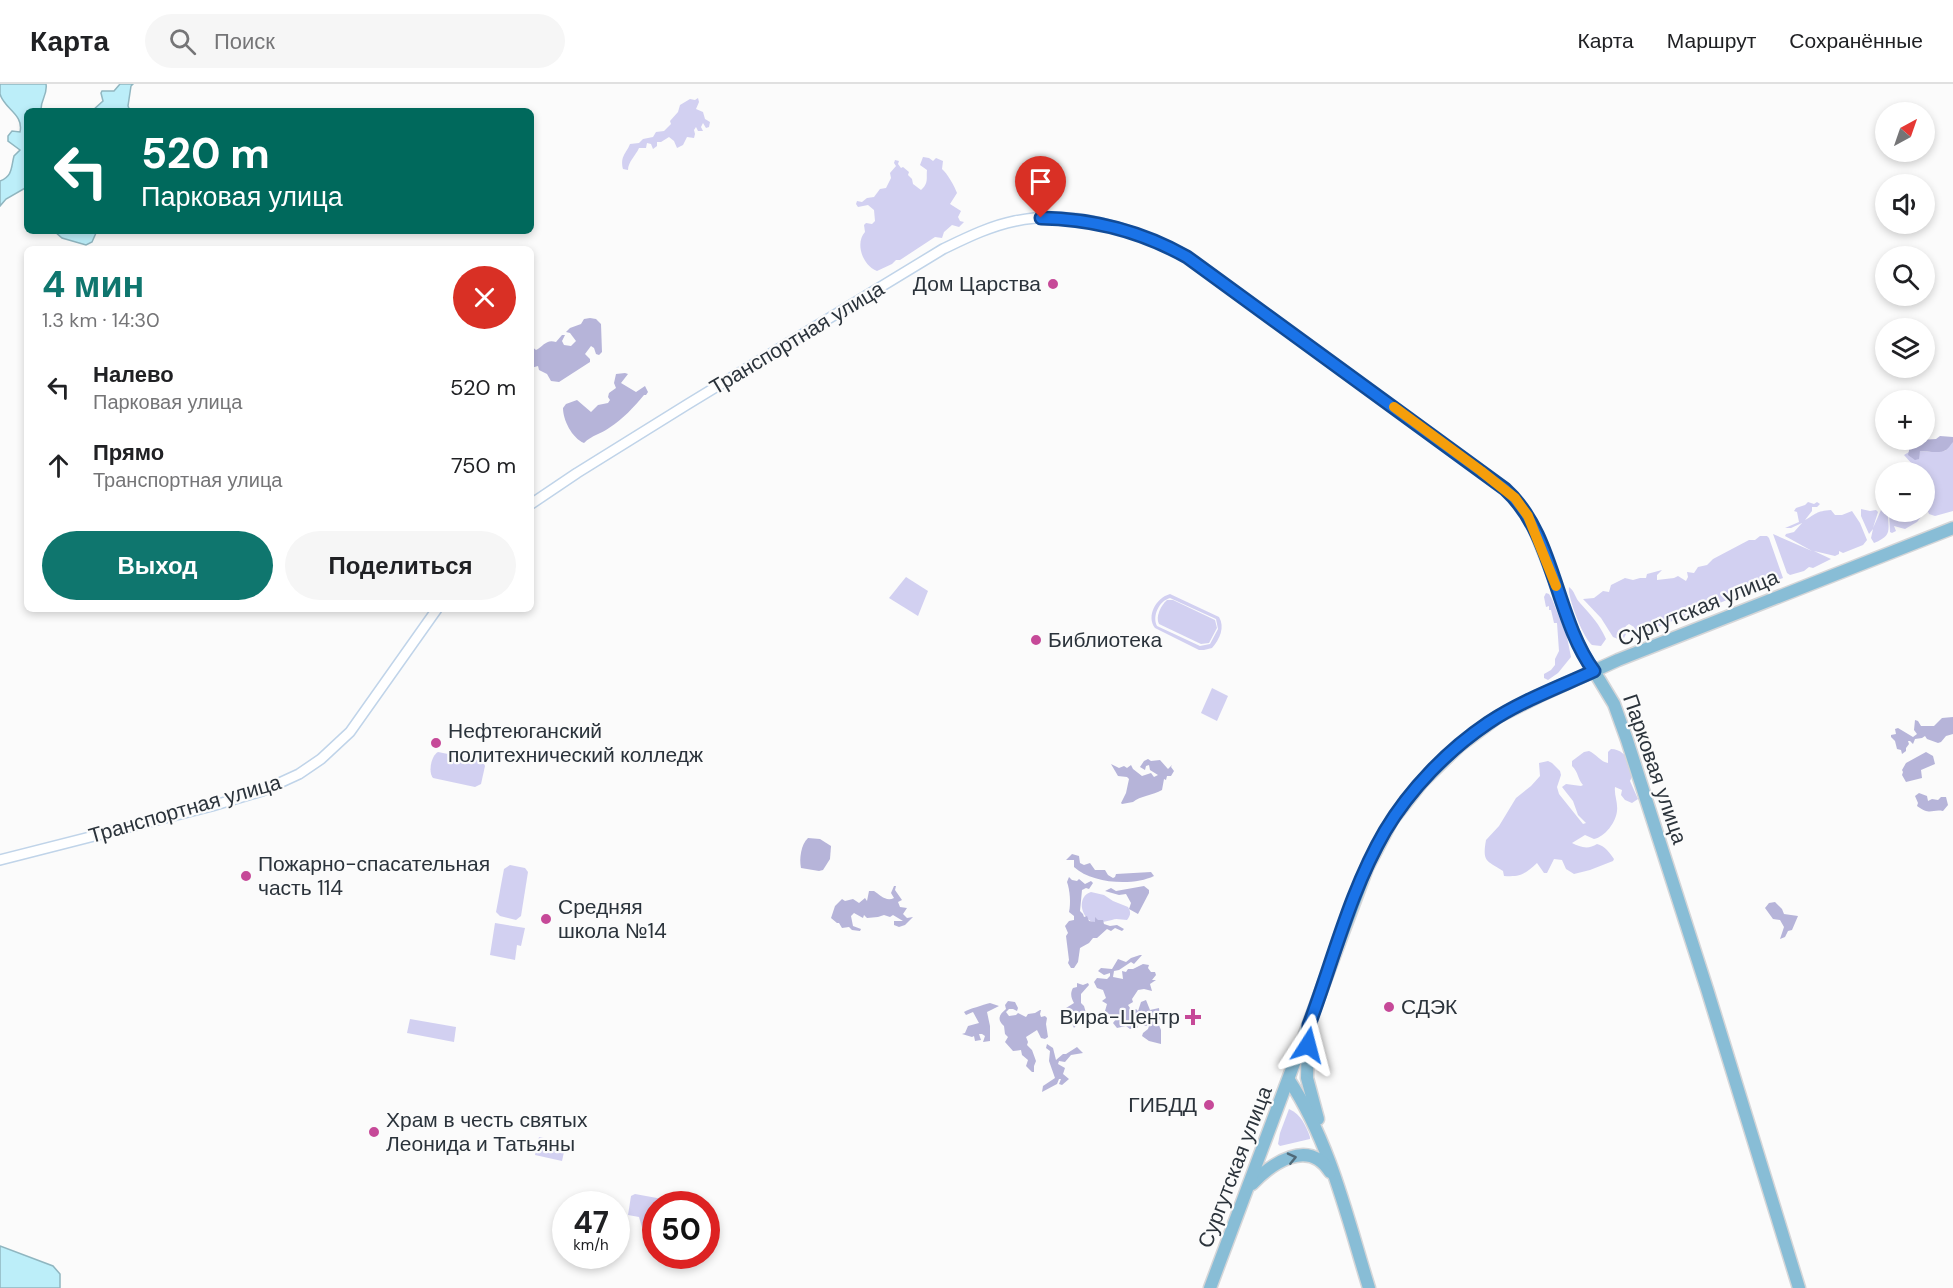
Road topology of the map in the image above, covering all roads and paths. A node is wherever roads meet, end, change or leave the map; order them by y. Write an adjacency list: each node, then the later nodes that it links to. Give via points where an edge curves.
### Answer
1 (1080, 220): 2 (street, Транспортная улица, via 1041,218 1013,222 943,249); 5 (street, Парковая улица, via 1136,233 1187,257 1505,489 1528,516 1578,642)
2 (534, 502)
3 (1953, 528): 5 (main road, Сургутская улица)
4 (435, 612): 6 (street, Транспортная улица, via 355,725 321,759 299,774 221,804)
5 (1594, 671): 7 (main road, Сургутская улица, via 1487,724 1436,768 1401,808 1366,868); 14 (main road, Парковая улица, via 1614,704 1627,741)
6 (0, 860)
7 (1309, 1025): 8 (main road, Сургутская улица); 9 (main road, via 1307,1078)
8 (1289, 1080): 9 (main road, via 1309,1113); 11 (main road, Сургутская улица)
9 (1330, 1164): 10 (main road)
10 (1336, 1183): 11 (main road, one-way to 10, via 1268,1168 1298,1156 1320,1160); 13 (main road)
11 (1247, 1190): 12 (main road, Сургутская улица)
12 (1210, 1288)
13 (1369, 1288)
14 (1800, 1288)

